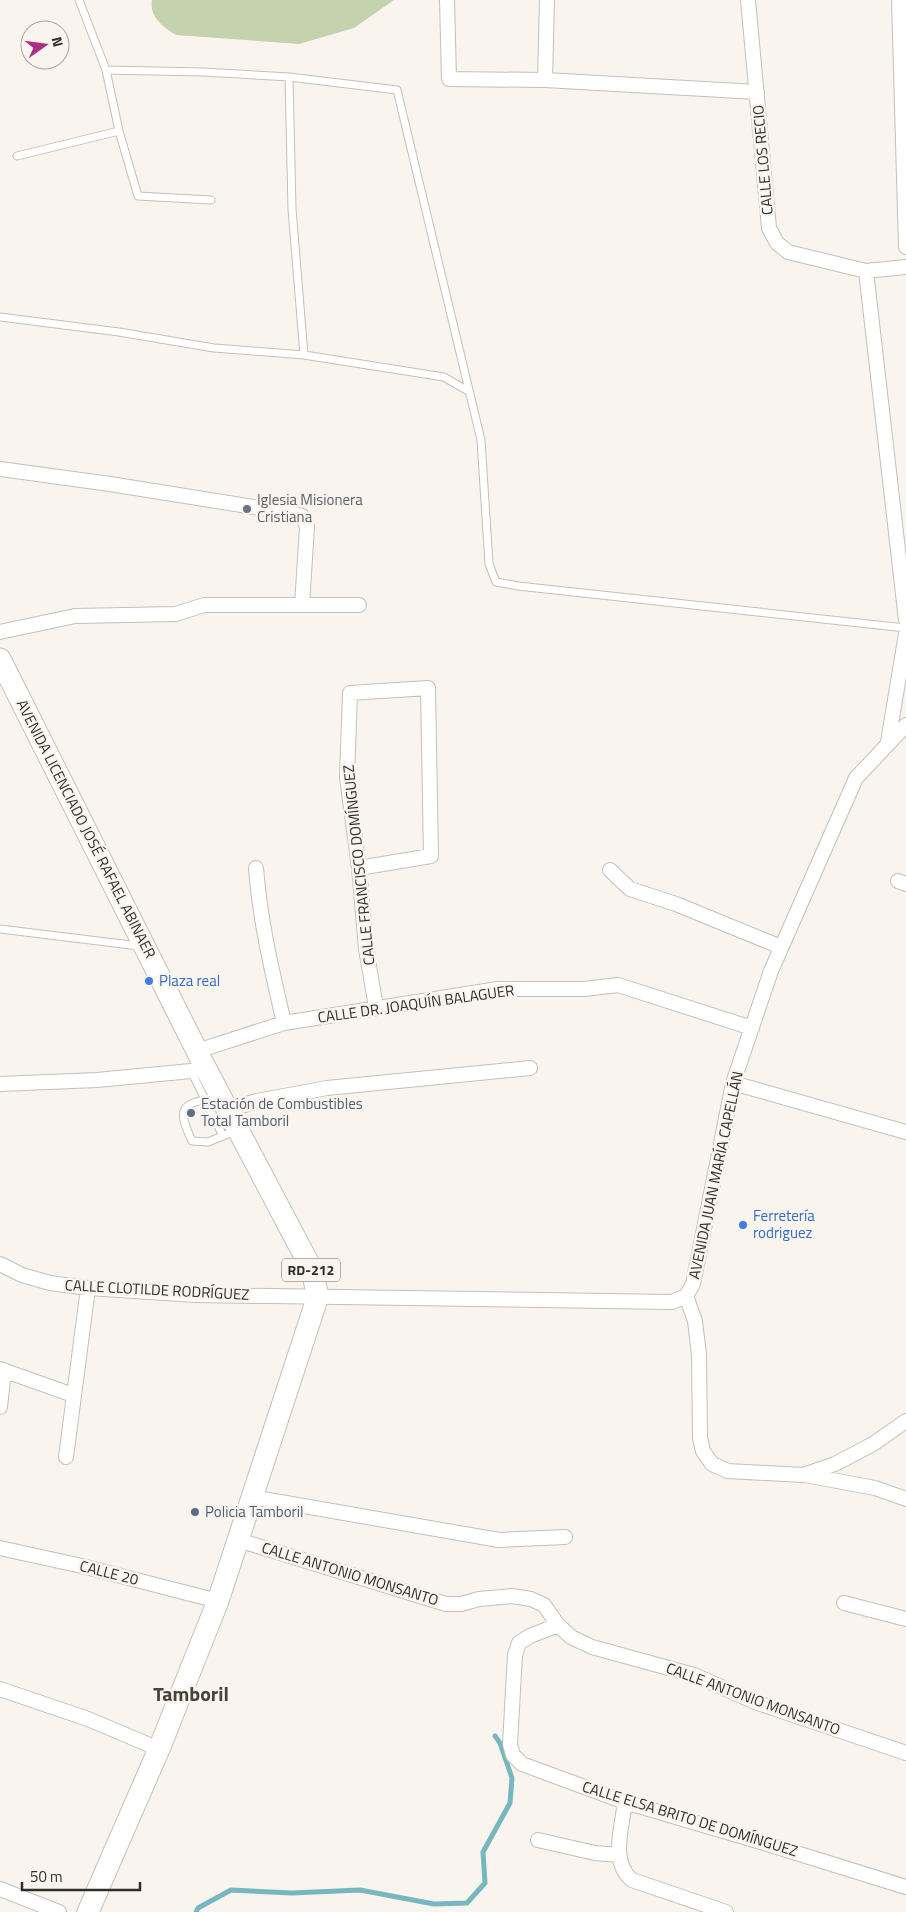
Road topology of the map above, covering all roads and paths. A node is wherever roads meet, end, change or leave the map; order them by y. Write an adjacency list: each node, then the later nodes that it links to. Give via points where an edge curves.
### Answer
1 (80, 0): 6 (lane)
2 (447, 0): 8 (street, via 449,79)
3 (548, 0): 8 (street)
4 (748, 0): 10 (street, CALLE LOS RECIO)
5 (899, 0): 9 (street)
6 (106, 70): 7 (lane); 11 (lane)
7 (288, 77): 18 (lane, via 292,209); 19 (lane, via 397,90)
8 (545, 80): 10 (street)
9 (904, 88): 14 (street)
10 (757, 92): 16 (street, CALLE LOS RECIO, via 769,228 777,243 788,252)
11 (119, 130): 12 (lane); 13 (lane, via 138,196)
12 (17, 156)
13 (211, 200)
14 (906, 247)
15 (906, 267): 16 (street, CALLE LOS RECIO)
16 (866, 271): 23 (street)
17 (0, 317): 18 (lane, via 214,348)
18 (304, 356): 19 (lane, via 444,377)
19 (468, 391): 24 (lane, via 481,440 489,564 496,582)
20 (0, 469): 22 (street, via 302,516 307,527)
21 (359, 604): 22 (street)
22 (302, 605): 25 (street, via 204,605 176,614 75,616)
23 (906, 620)
24 (906, 628)
25 (0, 632)
26 (906, 634): 29 (street)
27 (0, 659): 34 (main road, AVENIDA LICENCIADO JOSÉ RAFAEL ABINAER / RD-212)
28 (906, 725): 29 (street, AVENIDA JUAN MARÍA CAPELLÁN)
29 (888, 742): 35 (street, AVENIDA JUAN MARÍA CAPELLÁN, via 856,778)
30 (256, 868): 37 (street, via 264,934)
31 (359, 868): 31 (street, CALLE FRANCISCO DOMÍNGUEZ, via 431,856 428,688 350,693 347,777); 36 (street, CALLE FRANCISCO DOMÍNGUEZ, via 366,949)
32 (610, 870): 35 (street, via 630,889)
33 (0, 929): 34 (lane)
34 (145, 947): 39 (main road, AVENIDA LICENCIADO JOSÉ RAFAEL ABINAER / RD-212)
35 (781, 947): 38 (street, AVENIDA JUAN MARÍA CAPELLÁN)
36 (376, 1007): 37 (street, CALLE DR. JOAQUÍN BALAGUER); 38 (street, CALLE DR. JOAQUÍN BALAGUER, via 498,989 584,989 618,985)
37 (284, 1023): 39 (street, CALLE DR. JOAQUÍN BALAGUER)
38 (752, 1028): 41 (street, AVENIDA JUAN MARÍA CAPELLÁN)
39 (198, 1063): 42 (street, CALLE DR. JOAQUÍN BALAGUER, via 97,1080); 43 (main road, AVENIDA LICENCIADO JOSÉ RAFAEL ABINAER / RD-212)
40 (530, 1068): 43 (street, via 327,1088 257,1101)
41 (734, 1083): 44 (street); 49 (street, AVENIDA JUAN MARÍA CAPELLÁN, via 693,1284)
42 (0, 1084)
43 (217, 1101): 45 (main road, AVENIDA LICENCIADO JOSÉ RAFAEL ABINAER / RD-212); 45 (lane, via 192,1102 184,1107 182,1112 189,1135 192,1141 208,1142)
44 (906, 1132)
45 (230, 1133): 48 (main road, AVENIDA LICENCIADO JOSÉ RAFAEL ABINAER / RD-212, via 311,1268)
46 (0, 1264): 47 (street, CALLE CLOTILDE RODRÍGUEZ, via 44,1282)
47 (88, 1288): 48 (street, CALLE CLOTILDE RODRÍGUEZ, via 196,1295); 51 (street)
48 (318, 1296): 49 (street, AVENIDA JUAN MARÍA CAPELLÁN, via 672,1302); 56 (main road, RD-212)
49 (686, 1296): 55 (street, via 696,1321 700,1355 700,1438 703,1451 712,1464 728,1471)
50 (2, 1370): 51 (street); 52 (street)
51 (73, 1395): 54 (street)
52 (0, 1408)
53 (906, 1421): 55 (street, via 836,1464)
54 (66, 1457)
55 (803, 1475): 57 (street, via 875,1488)
56 (252, 1497): 58 (street, via 499,1540); 59 (main road, RD-212)
57 (906, 1499)
58 (565, 1537)
59 (238, 1540): 61 (main road, RD-212); 64 (street, CALLE ANTONIO MONSANTO, via 446,1604 512,1596 531,1599 544,1605)
60 (0, 1548): 61 (street, CALLE 20)
61 (218, 1600): 66 (main road, RD-212)
62 (844, 1603): 63 (street)
63 (906, 1619)
64 (558, 1625): 67 (street, CALLE ANTONIO MONSANTO, via 571,1637 592,1647 694,1675 755,1702); 68 (street, CALLE ELSA BRITO DE DOMÍNGUEZ, via 519,1643 515,1655 510,1744 513,1755 522,1764)
65 (0, 1689): 66 (street, via 88,1719)
66 (159, 1749): 74 (main road, RD-212)
67 (906, 1753)
68 (625, 1802): 70 (street); 71 (street, CALLE ELSA BRITO DE DOMÍNGUEZ)
69 (538, 1840): 70 (street, via 594,1853)
70 (619, 1855): 75 (street, via 625,1874 632,1880)
71 (906, 1888)
72 (0, 1889): 73 (street)
73 (59, 1912)
74 (88, 1912)
75 (726, 1912)

